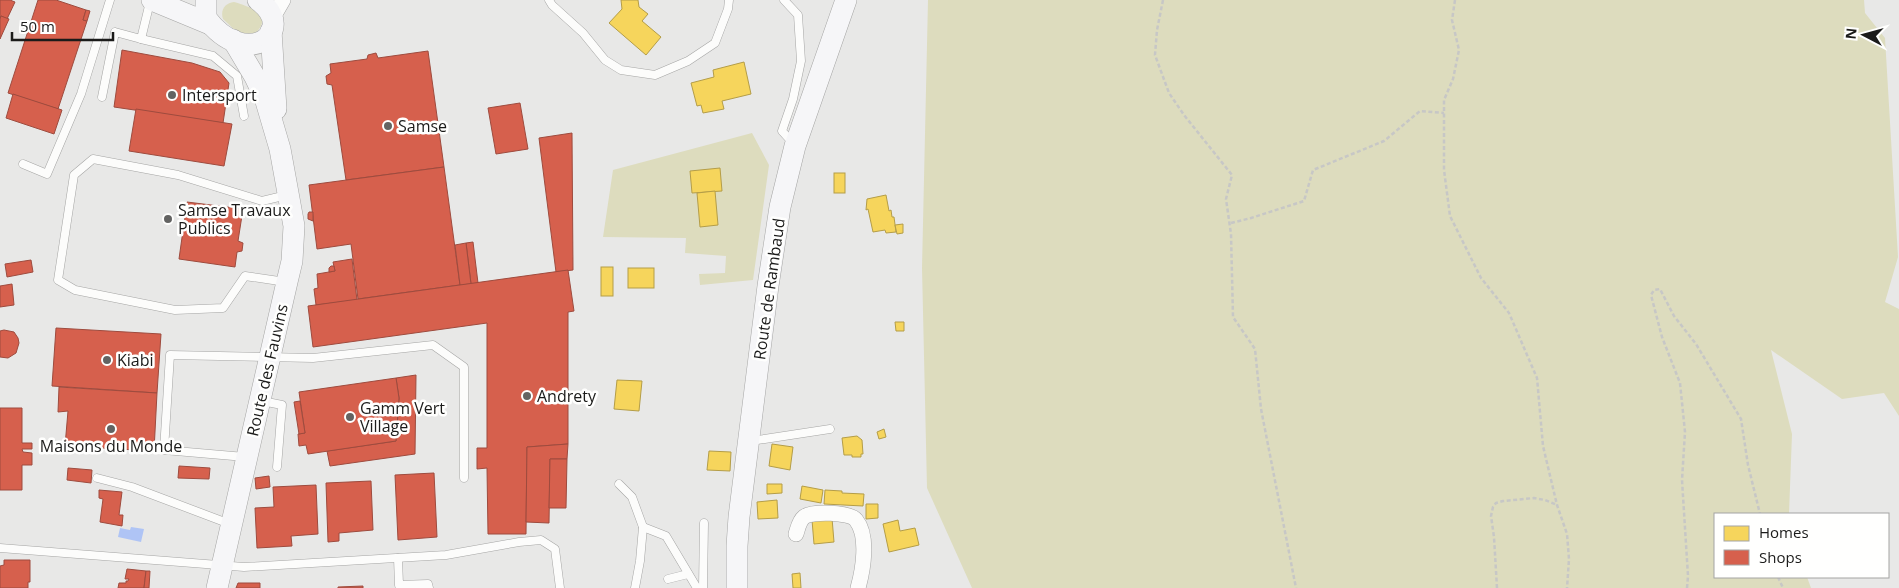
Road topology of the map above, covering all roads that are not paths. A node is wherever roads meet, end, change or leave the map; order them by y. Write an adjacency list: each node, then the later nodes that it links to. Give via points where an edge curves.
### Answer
1 (110, 0): 18 (lane, via 81,94 48,174)
2 (151, 0): 10 (street); 12 (lane)
3 (202, 0): 10 (street)
4 (258, 0): 11 (street, via 268,9)
5 (283, 0): 11 (street)
6 (549, 0): 7 (lane, via 605,60 621,70 655,75 688,62 715,43 728,9)
7 (728, 0)
8 (784, 0): 17 (lane, via 798,15 801,62 782,131)
9 (846, 0): 17 (street, Route de Rambaud)
10 (210, 24): 13 (street)
11 (272, 25): 13 (street, via 264,41 243,45); 14 (street, Route des Fauvins)
12 (141, 39): 15 (lane, via 115,32); 16 (lane, via 213,56 237,76)
13 (233, 40): 14 (street, Route des Fauvins)
14 (259, 63): 19 (street, Route des Fauvins)
15 (102, 97)
16 (244, 116)
17 (795, 146): 24 (street, Route de Rambaud, via 775,239)
18 (23, 164)
19 (289, 195): 20 (street, Route des Fauvins, via 294,226); 20 (lane, via 262,201 178,175 93,159 74,174 58,280 76,290 175,310 223,308 245,276)
20 (287, 282): 21 (street, Route des Fauvins)
21 (269, 358): 22 (street, Route des Fauvins); 25 (lane, via 170,355 164,450); 28 (lane, via 313,358 433,345 464,367)
22 (260, 400): 25 (street, Route des Fauvins); 26 (lane, via 282,405)
23 (830, 429): 24 (lane)
24 (749, 441): 45 (street, Route de Rambaud, via 737,546)
25 (247, 458): 31 (street, Route des Fauvins)
26 (277, 467)
27 (97, 478): 31 (lane, via 132,486)
28 (464, 478)
29 (620, 484): 32 (lane, via 632,497)
30 (704, 523): 44 (lane)
31 (232, 524): 36 (street, Route des Fauvins)
32 (642, 527): 37 (lane, via 666,536); 42 (lane)
33 (796, 534): 46 (street, via 799,523 809,514 845,514 858,521 863,535 864,563)
34 (0, 548): 36 (lane)
35 (398, 558): 36 (lane); 40 (lane, via 399,585 428,584); 41 (lane, via 446,555 541,540 555,549)
36 (222, 565): 39 (street, Route des Fauvins)
37 (688, 574): 38 (lane); 43 (lane)
38 (668, 579)
39 (217, 588)
40 (429, 588)
41 (560, 588)
42 (635, 588)
43 (697, 588)
44 (703, 588)
45 (737, 588)
46 (858, 588)

